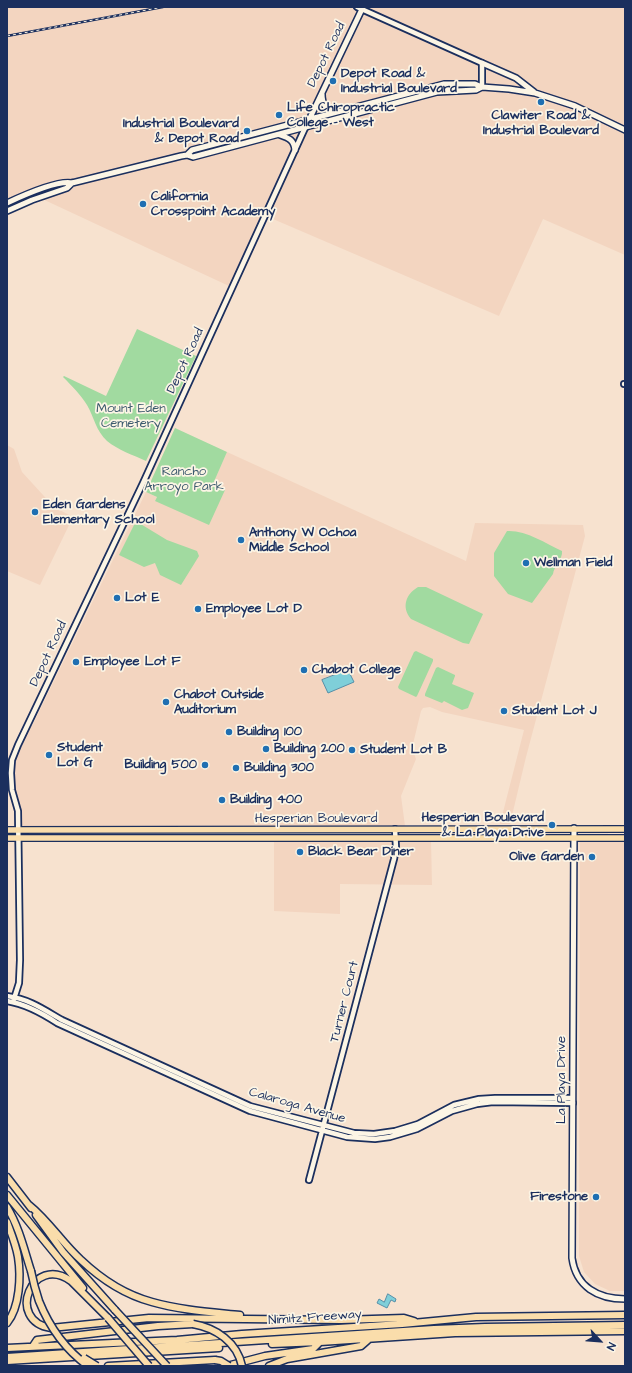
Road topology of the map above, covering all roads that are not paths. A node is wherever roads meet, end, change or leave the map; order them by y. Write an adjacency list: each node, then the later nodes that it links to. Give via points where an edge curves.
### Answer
1 (360, 8): 2 (street); 4 (main road, Depot Road)
2 (482, 63): 3 (street); 5 (main road, via 516,78)
3 (482, 87): 5 (main road, via 509,88); 6 (main road, via 475,84 444,84); 8 (main road, via 476,90 433,93)
4 (322, 91): 6 (main road, via 323,102 328,109); 7 (main road, Depot Road)
5 (535, 93): 9 (main road, via 575,106)
6 (346, 110): 7 (main road)
7 (309, 120): 8 (main road, Depot Road); 11 (main road)
8 (305, 128): 10 (main road); 12 (street, Depot Road)
9 (625, 130)
10 (280, 134): 12 (main road, via 293,142); 13 (main road)
11 (231, 140): 13 (main road, via 230,144); 14 (main road, via 192,150)
12 (295, 150): 22 (street, Depot Road, via 143,483 16,750 11,773 12,790 18,811)
13 (211, 152): 14 (main road, via 193,157)
14 (187, 154): 15 (main road)
15 (72, 184): 16 (main road, via 65,182 28,193); 17 (main road)
16 (7, 203)
17 (7, 211)
18 (574, 828): 19 (main road, Hesperian Boulevard); 20 (main road, Hesperian Boulevard); 26 (main road, La Playa Drive)
19 (395, 829): 22 (main road, Hesperian Boulevard); 25 (street, Turner Court)
20 (625, 829)
21 (7, 830): 22 (main road, Hesperian Boulevard)
22 (18, 830): 24 (street, Depot Road)
23 (7, 838): 24 (main road, Hesperian Boulevard)
24 (18, 838): 25 (main road, Hesperian Boulevard); 29 (street, Depot Road, via 20,960 19,983)
25 (395, 838): 26 (main road, Hesperian Boulevard); 32 (street, Turner Court, via 394,860)
26 (574, 838): 27 (main road, Hesperian Boulevard); 31 (main road, La Playa Drive)
27 (625, 838)
28 (7, 996): 29 (street, Calaroga Avenue)
29 (14, 1000): 30 (street, Calaroga Avenue); 32 (street, Calaroga Avenue, via 57,1023 250,1111)
30 (7, 1001)
31 (572, 1100): 32 (street, Calaroga Avenue, via 477,1104 452,1111 407,1133 375,1139 347,1137); 39 (main road, La Playa Drive, via 573,1265 582,1282 595,1293)
32 (323, 1128): 34 (street, Turner Court)
33 (7, 1178): 36 (highway)
34 (309, 1180)
35 (7, 1195): 41 (highway)
36 (29, 1205): 42 (highway, via 80,1260 100,1276 133,1295 175,1307); 49 (highway, bridge, via 63,1252)
37 (7, 1207): 54 (highway, bridge, via 20,1234 39,1301 59,1337)
38 (7, 1222): 44 (highway, via 18,1257 19,1270 16,1306)
39 (625, 1299)
40 (625, 1315): 43 (highway, Nimitz Freeway, via 476,1317)
41 (108, 1318): 42 (highway, via 64,1276 51,1274 37,1279 27,1293 28,1309 34,1320 51,1328 149,1318); 60 (highway, bridge)
42 (270, 1318): 43 (highway, via 404,1318)
43 (417, 1321): 46 (highway, Nimitz Freeway)
44 (7, 1322)
45 (625, 1322): 46 (highway, via 515,1322 410,1327)
46 (402, 1324): 52 (highway, Nimitz Freeway, via 162,1341)
47 (625, 1325): 55 (highway, via 434,1329)
48 (625, 1331): 50 (highway, Nimitz Freeway, via 491,1332)
49 (137, 1334): 61 (highway, bridge); 62 (highway, bridge)
50 (370, 1339): 51 (highway, Nimitz Freeway); 65 (highway, via 361,1346 287,1359)
51 (320, 1342): 56 (highway, Nimitz Freeway); 63 (highway, via 313,1348)
52 (33, 1346): 53 (highway, Nimitz Freeway); 64 (highway, bridge, via 37,1340 193,1324 220,1334 237,1351)
53 (7, 1348)
54 (72, 1351): 57 (highway, bridge); 58 (highway, bridge)
55 (7, 1357)
56 (7, 1361)
57 (88, 1366)
58 (97, 1366)
59 (108, 1366): 63 (highway, bridge, via 214,1360)
60 (149, 1366)
61 (163, 1366)
62 (167, 1366)
63 (228, 1366)
64 (242, 1366)
65 (269, 1366)

